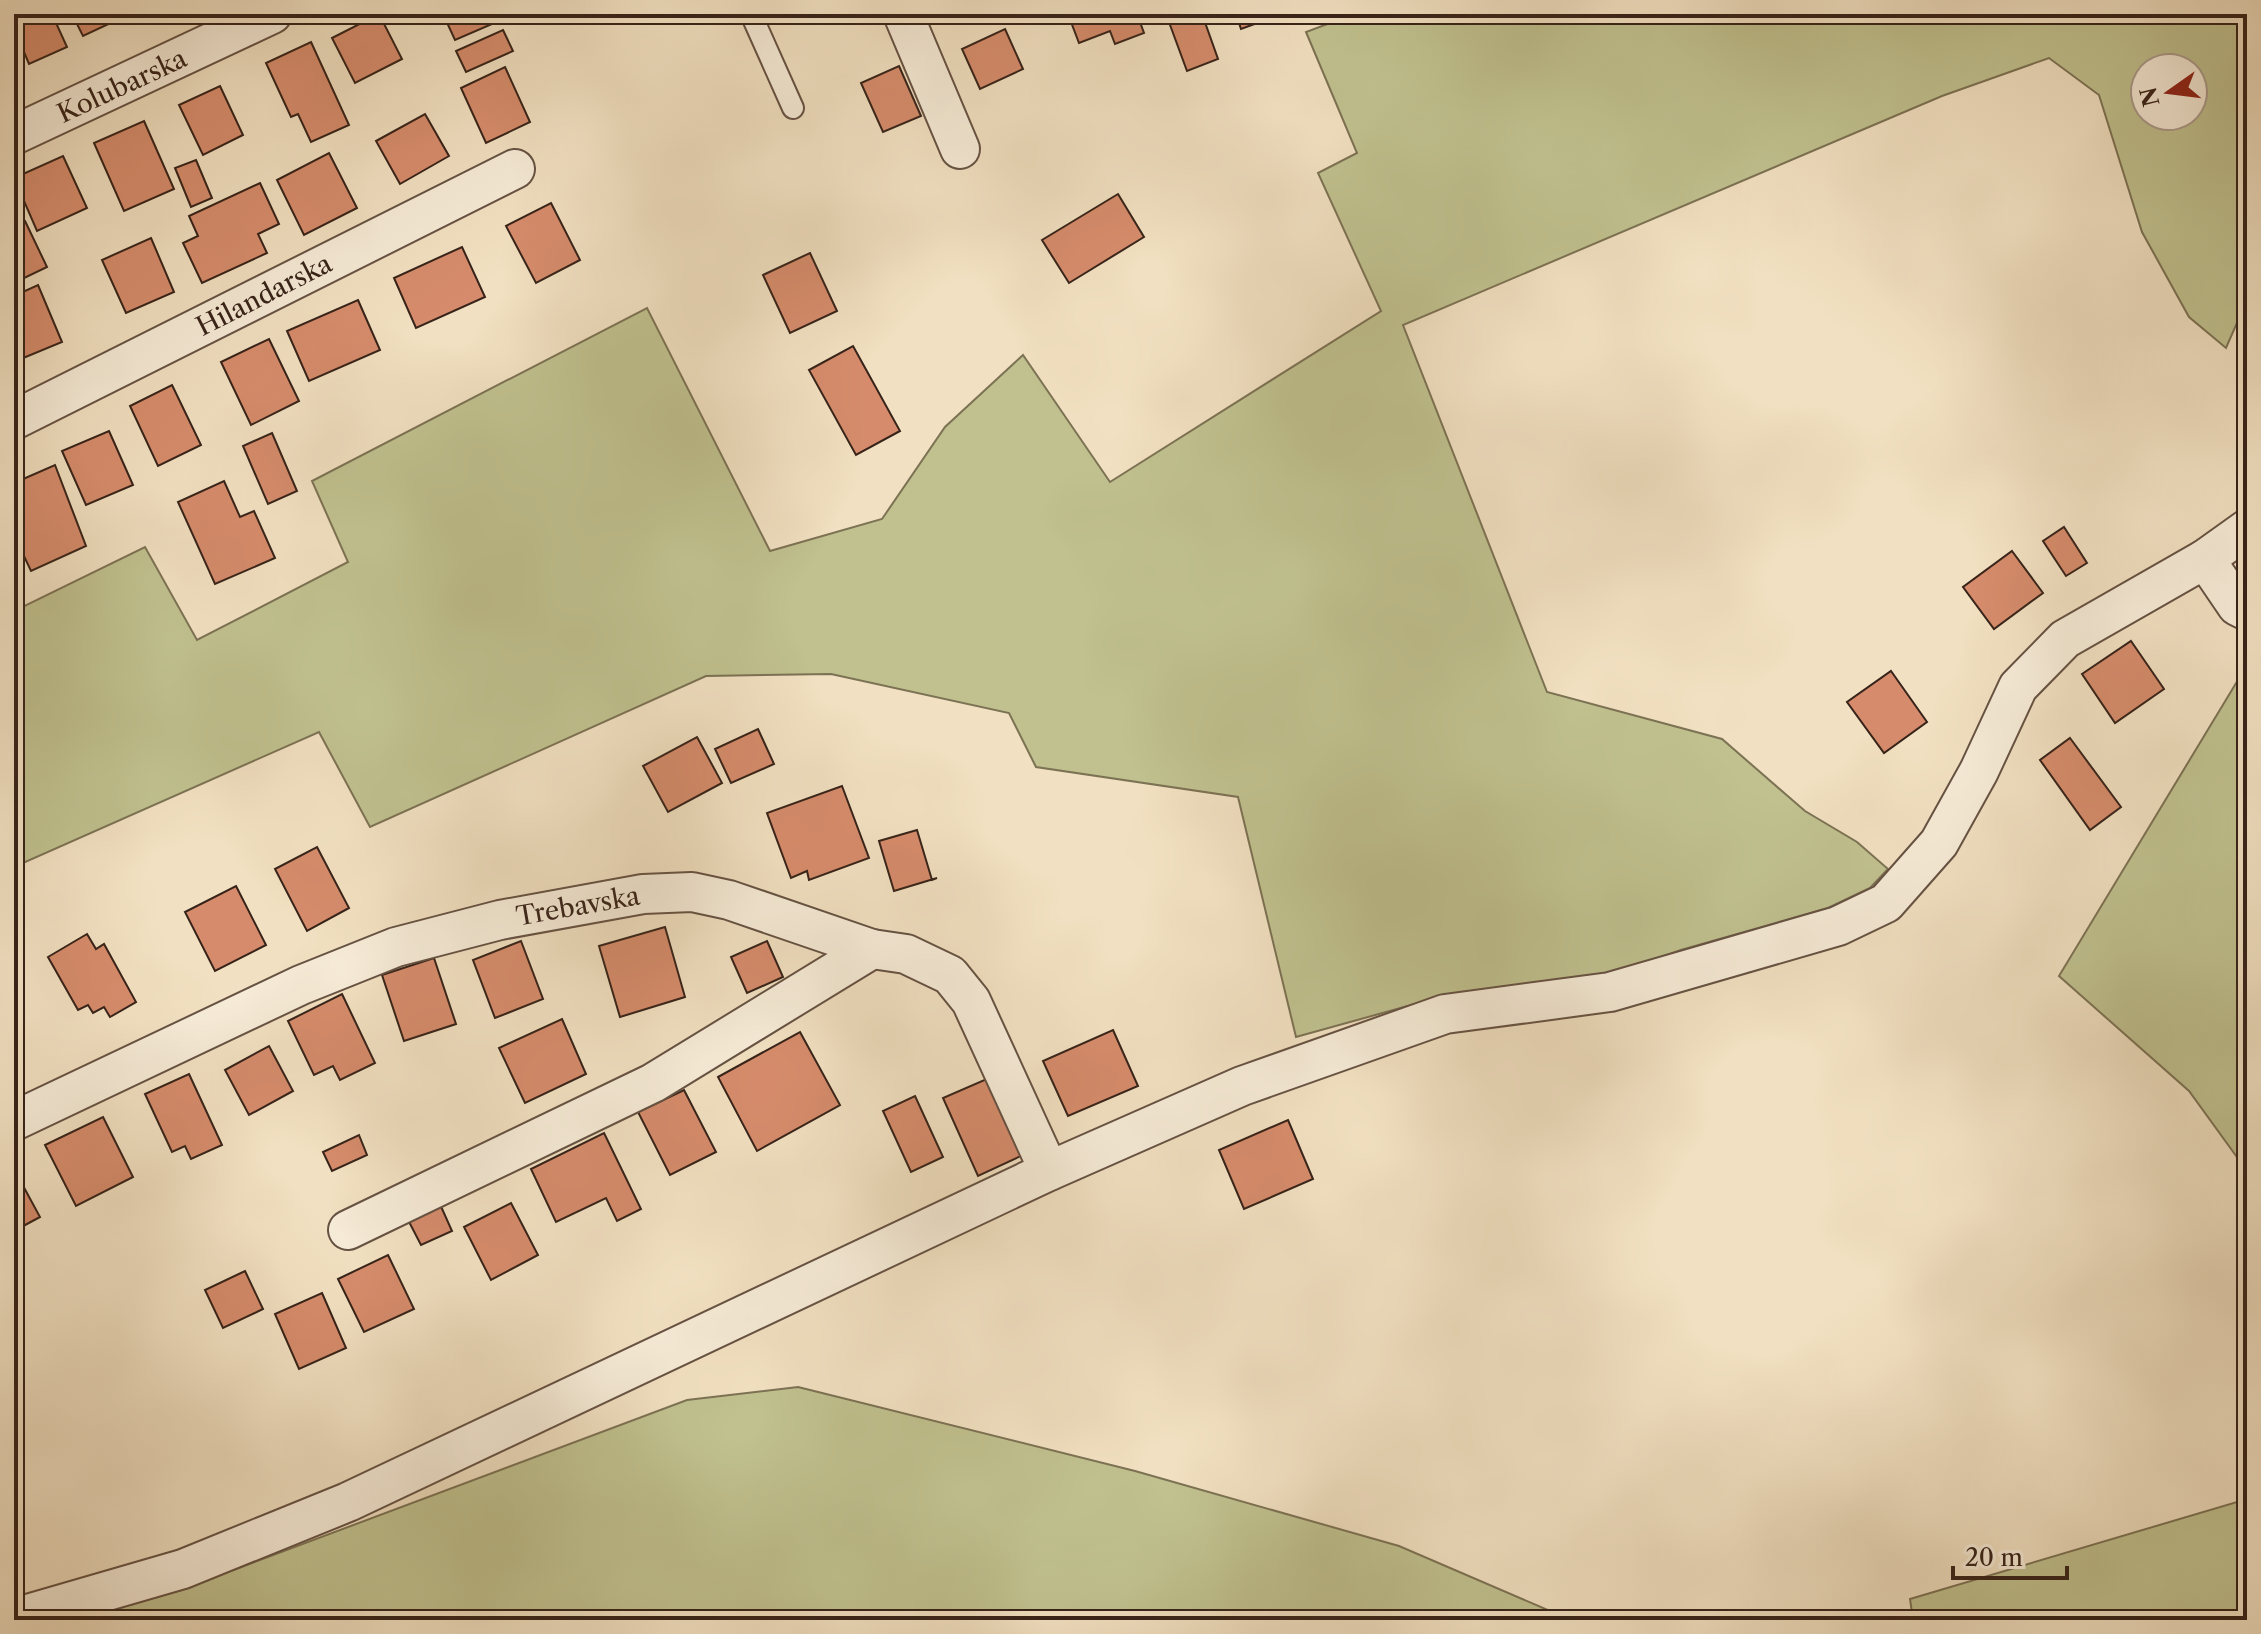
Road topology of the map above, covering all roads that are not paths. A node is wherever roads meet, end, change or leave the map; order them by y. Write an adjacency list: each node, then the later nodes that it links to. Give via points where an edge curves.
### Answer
1 (272, 14): 5 (street, Kolubarska)
2 (751, 14): 4 (lane)
3 (903, 14): 6 (street)
4 (793, 108)
5 (14, 135)
6 (960, 149)
7 (515, 169): 8 (street, Hilandarska)
8 (14, 420)
9 (2247, 529): 10 (street)
10 (2205, 559): 11 (street, via 2237,606); 14 (street, via 2065,639 2018,687 1939,843 1886,903 1838,926 1610,992 1445,1014 1242,1086)
11 (2247, 611)
12 (872, 949): 13 (street, Trebavska, via 692,892 643,894 500,920 396,947 301,985); 14 (street, Trebavska, via 906,954 950,975 971,1001); 15 (street, via 653,1083)
13 (14, 1121)
14 (1049, 1171): 16 (street, via 348,1502 183,1569)
15 (348, 1230)
16 (14, 1618)

